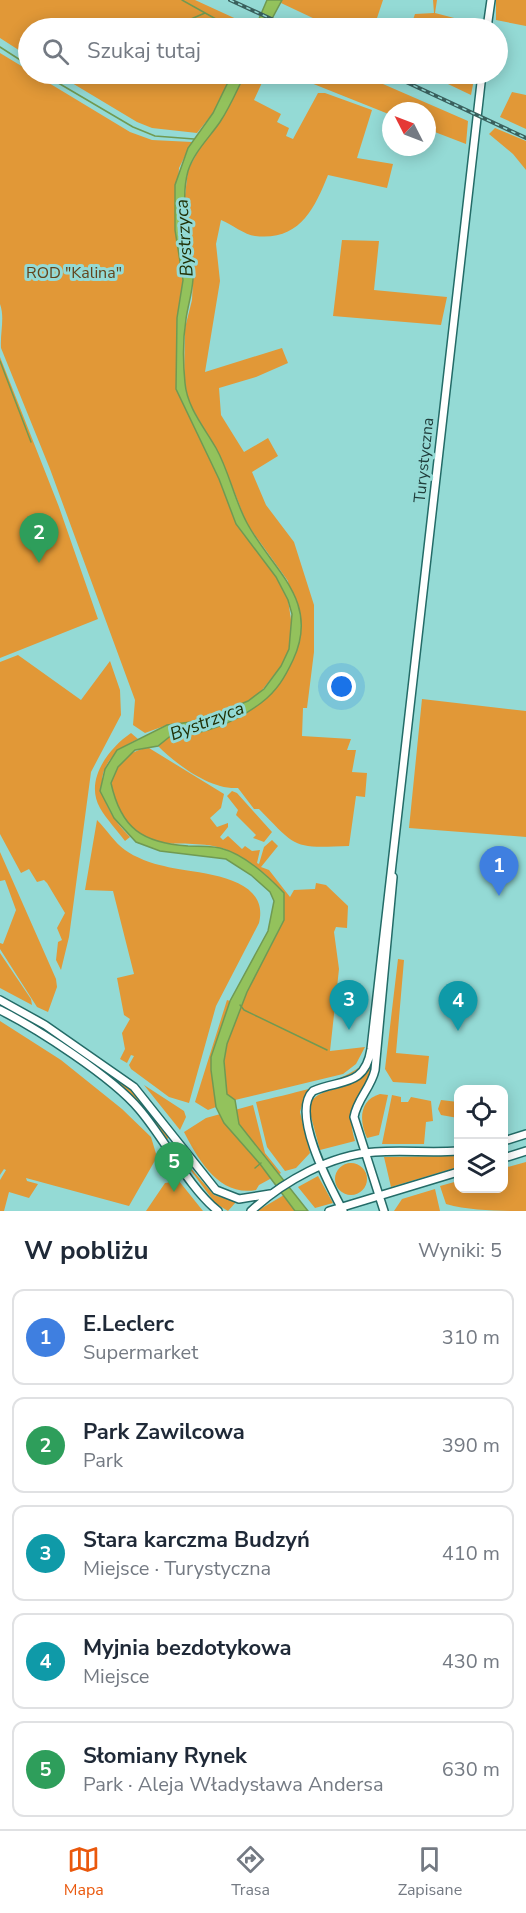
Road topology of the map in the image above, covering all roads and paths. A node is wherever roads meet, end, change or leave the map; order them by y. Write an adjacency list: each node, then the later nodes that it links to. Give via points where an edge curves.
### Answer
1 (491, 0): 2 (main road)
2 (488, 18)
3 (481, 84): 4 (main road, Turystyczna)
4 (394, 850): 13 (main road, Turystyczna, via 375,1070 354,1117); 15 (main road, Turystyczna, via 369,1059 354,1078 314,1092 306,1104 306,1117)
5 (0, 1000): 7 (main road)
6 (0, 1010): 8 (main road)
7 (83, 1051): 8 (main road); 17 (main road, via 139,1093 216,1190 239,1199)
8 (78, 1060): 19 (main road, via 139,1108)
9 (526, 1134): 10 (main road)
10 (508, 1140)
11 (454, 1151): 13 (main road)
12 (526, 1151): 14 (main road)
13 (366, 1153): 15 (main road); 18 (main road, Turystyczna)
14 (508, 1157)
15 (321, 1166): 17 (main road); 20 (main road, Turystyczna)
16 (454, 1173): 18 (main road)
17 (270, 1194): 23 (main road)
18 (379, 1195): 20 (main road); 25 (main road, Turystyczna)
19 (209, 1203): 21 (main road); 22 (main road)
20 (342, 1209): 24 (main road)
21 (211, 1211)
22 (218, 1211)
23 (251, 1211)
24 (329, 1211)
25 (384, 1211)

